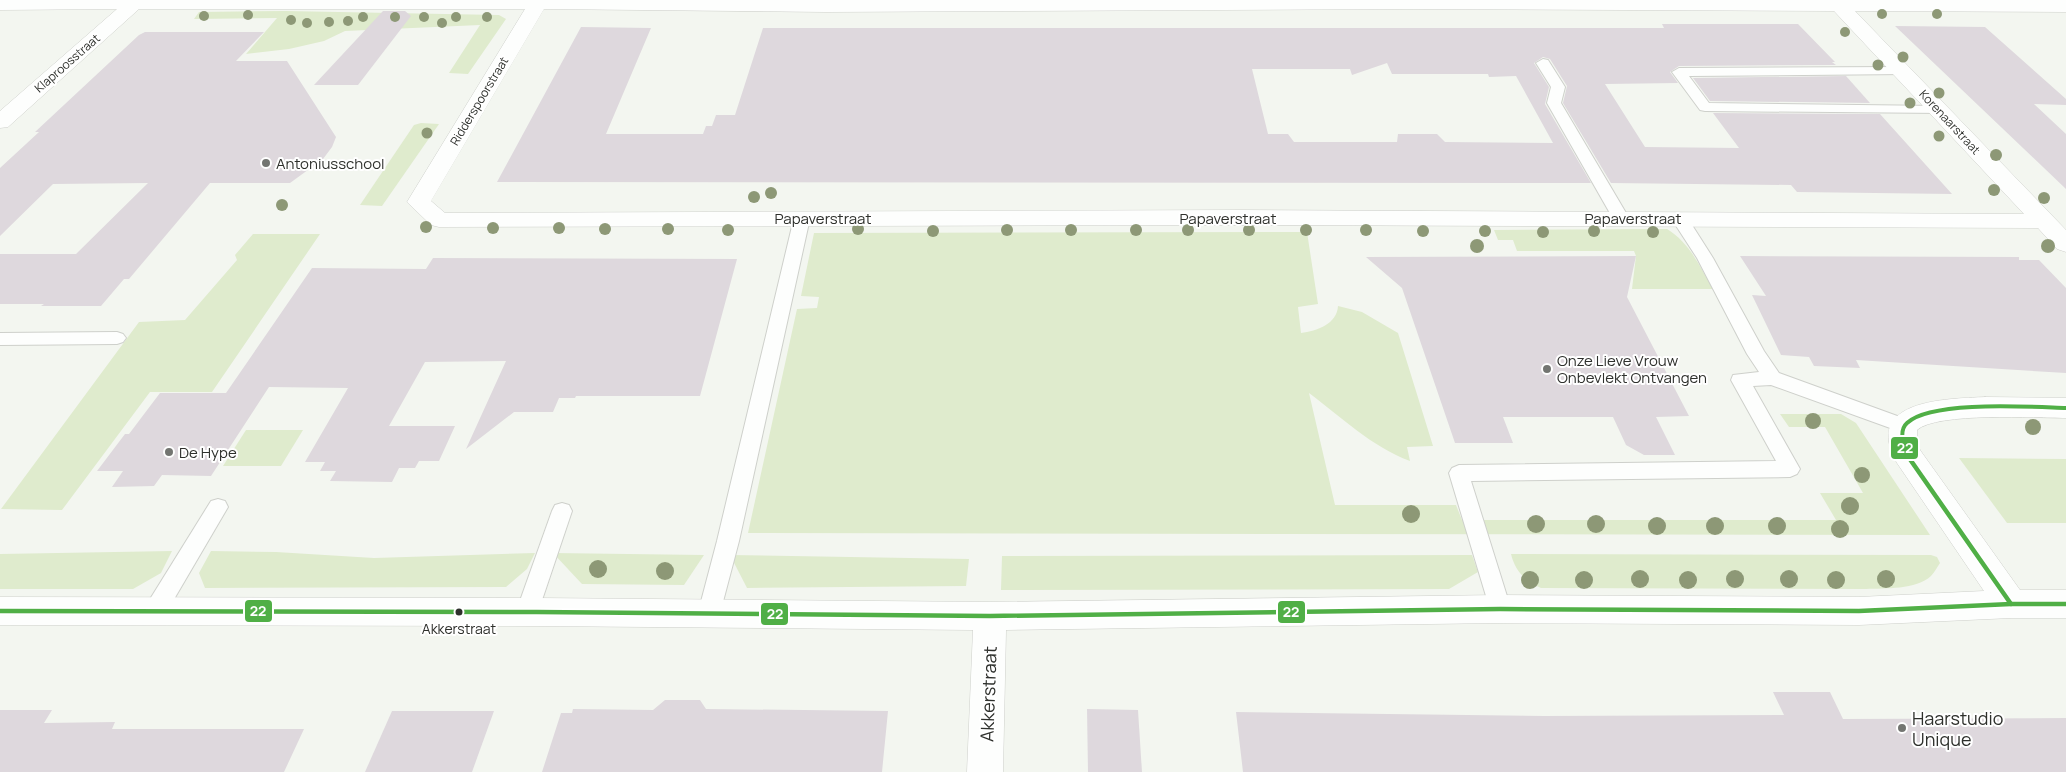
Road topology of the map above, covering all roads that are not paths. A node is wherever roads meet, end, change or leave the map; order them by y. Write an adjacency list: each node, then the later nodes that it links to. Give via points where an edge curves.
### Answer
1 (539, 1): 4 (street); 7 (street); 13 (street, Ridderspoorstraat)
2 (1114, 2): 3 (street); 4 (street)
3 (1406, 2): 5 (street)
4 (827, 3)
5 (1838, 3): 8 (street); 10 (street, Korenaarstraat)
6 (0, 4): 7 (street)
7 (134, 4): 12 (street, Klaproosstraat)
8 (2066, 6)
9 (1543, 63): 15 (lane, via 1558,87 1554,104)
10 (1901, 70): 11 (street, Korenaarstraat); 11 (lane, via 1679,72 1705,107)
11 (1938, 110): 17 (street, Korenaarstraat)
12 (0, 122)
13 (419, 202): 14 (street, Papaverstraat, via 439,220)
14 (802, 218): 15 (street, Papaverstraat); 32 (lane)
15 (1621, 218): 16 (street, Papaverstraat)
16 (1679, 218): 17 (street, Papaverstraat); 21 (lane)
17 (2043, 221): 18 (street, Korenaarstraat)
18 (2066, 244)
19 (117, 338): 20 (lane)
20 (0, 339)
21 (1772, 378): 23 (lane); 28 (lane, via 1740,380 1790,469 1459,473)
22 (2066, 408): 23 (street, via 1940,411 1910,419)
23 (1904, 426): 26 (street, via 1902,435 1907,455)
24 (218, 507): 30 (lane)
25 (562, 511): 31 (lane)
26 (2011, 604): 27 (street); 28 (street, via 1859,611)
27 (2066, 604)
28 (1500, 608): 33 (street)
29 (0, 611): 30 (street)
30 (155, 611): 31 (street)
31 (527, 612): 32 (street)
32 (709, 613): 33 (street)
33 (990, 616): 34 (street, Akkerstraat)
34 (985, 772)

